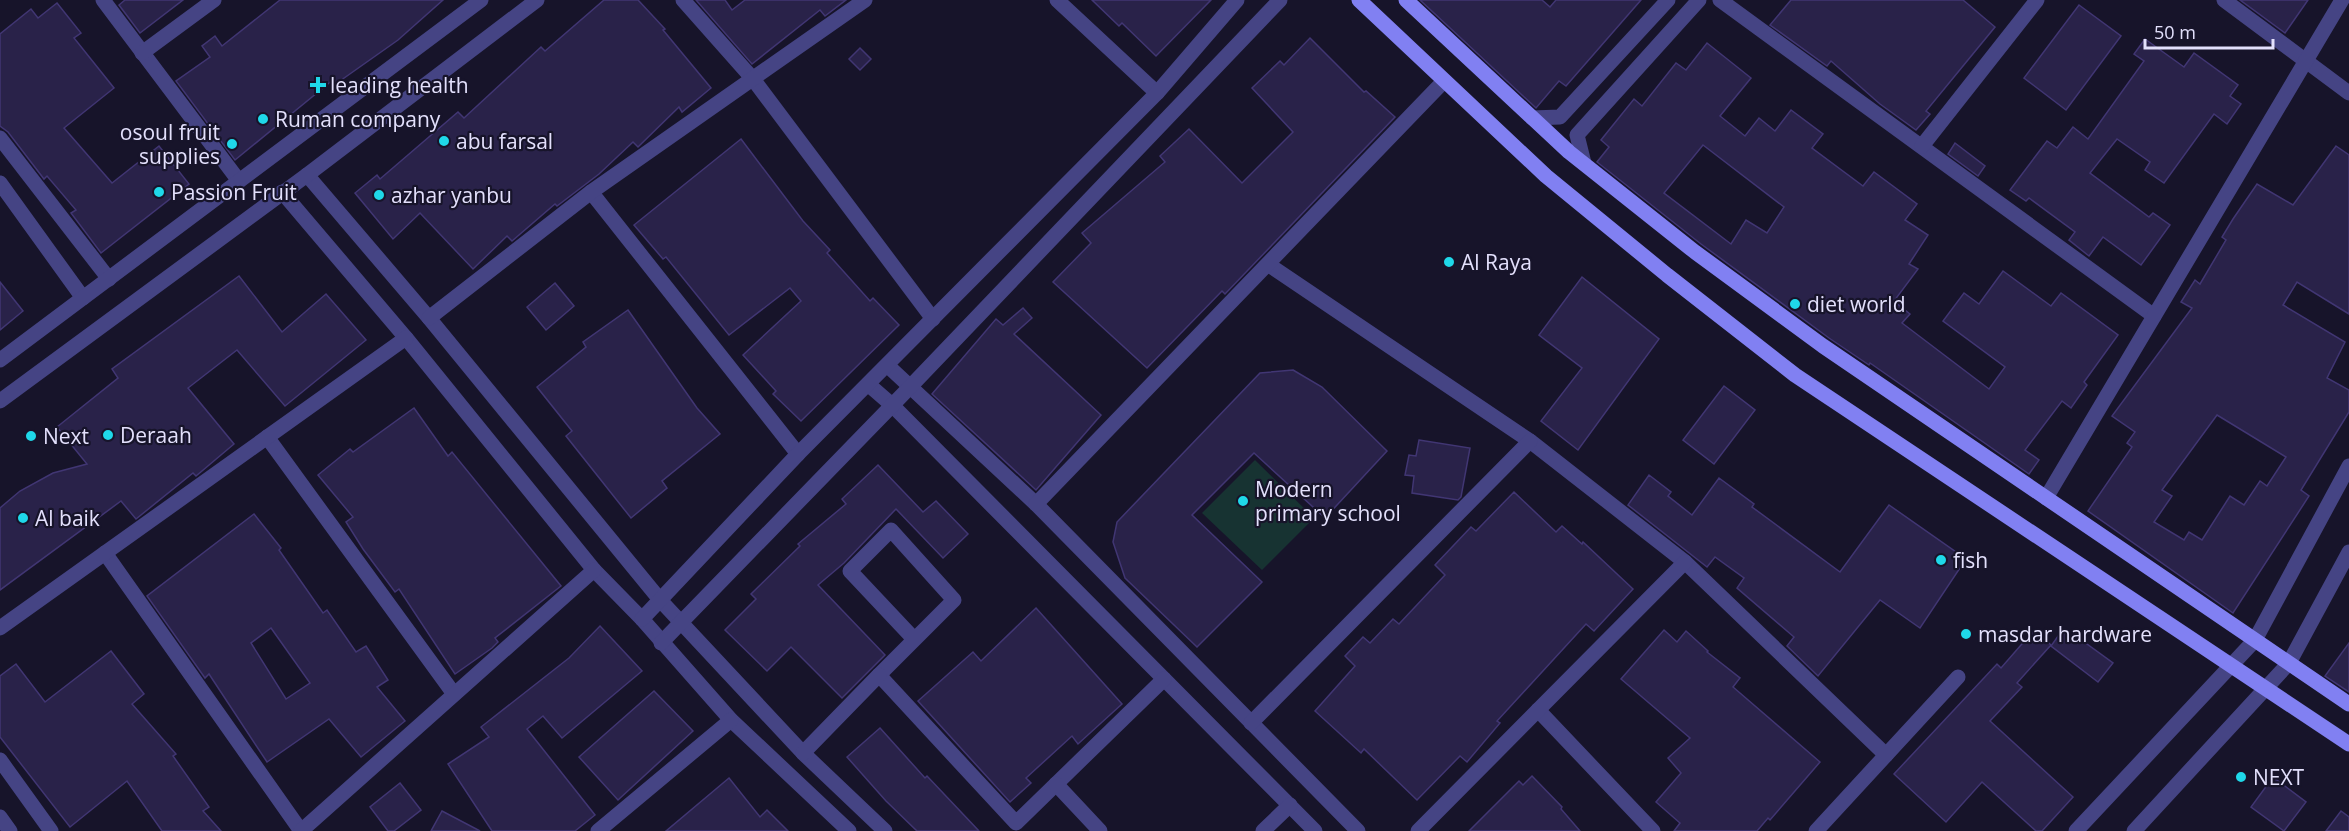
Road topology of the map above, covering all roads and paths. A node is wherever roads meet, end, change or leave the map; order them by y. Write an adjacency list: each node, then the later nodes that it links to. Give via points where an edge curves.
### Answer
1 (103, 0): 18 (street)
2 (214, 0): 18 (street)
3 (481, 0): 29 (street)
4 (537, 0): 28 (street)
5 (683, 0): 20 (street)
6 (865, 0): 20 (street)
7 (1057, 0): 22 (street)
8 (1237, 0): 22 (street)
9 (1280, 0): 43 (street)
10 (1359, 0): 21 (main road)
11 (1406, 0): 24 (main road)
12 (1668, 0): 24 (street, via 1560,117)
13 (1699, 0): 27 (street, via 1577,135)
14 (1720, 0): 26 (street)
15 (2037, 0): 26 (street)
16 (2224, 0): 19 (street)
17 (2342, 0): 19 (street)
18 (142, 53): 29 (street)
19 (2306, 61): 23 (street); 36 (street)
20 (753, 79): 32 (street); 38 (street)
21 (1444, 81): 33 (street); 64 (main road, via 1546,176 1795,375)
22 (1157, 93): 38 (street)
23 (2349, 93)
24 (1532, 118): 27 (main road)
25 (0, 138): 34 (street)
26 (1922, 147): 36 (street)
27 (1584, 163): 50 (main road, via 1695,252 1823,346)
28 (307, 175): 31 (street); 37 (street)
29 (239, 181): 34 (street)
30 (0, 183): 35 (street)
31 (282, 192): 39 (street); 44 (street)
32 (591, 192): 37 (street); 48 (street)
33 (1269, 265): 47 (street); 51 (street)
34 (109, 279): 35 (street)
35 (84, 298): 40 (street)
36 (2154, 316): 50 (street)
37 (429, 318): 56 (street)
38 (933, 319): 41 (street)
39 (406, 338): 46 (street); 55 (street)
40 (0, 360)
41 (888, 366): 42 (street); 43 (street)
42 (869, 385): 45 (street); 48 (street)
43 (910, 387): 45 (street); 51 (street)
44 (0, 401)
45 (892, 405): 58 (street); 67 (street)
46 (267, 437): 53 (street); 69 (street)
47 (1530, 441): 54 (street); 73 (street)
48 (798, 454): 56 (street)
49 (2349, 466): 61 (street)
50 (2046, 498): 61 (main road)
51 (1036, 504): 73 (street)
52 (2349, 552): 63 (street)
53 (105, 553): 59 (street); 86 (street)
54 (1685, 562): 71 (street); 76 (street)
55 (594, 570): 57 (street); 69 (street)
56 (661, 601): 57 (street); 58 (street)
57 (642, 618): 62 (street)
58 (682, 622): 62 (street); 75 (street)
59 (0, 628)
60 (914, 639): 60 (street, via 954,600 891,530 850,571); 65 (street)
61 (2255, 640): 63 (main road); 64 (street)
62 (661, 643): 72 (street)
63 (2289, 663): 68 (street); 70 (main road)
64 (2231, 665): 68 (main road); 96 (street)
65 (879, 675): 75 (street); 81 (street)
66 (1958, 677): 76 (street)
67 (1164, 679): 78 (street); 79 (street)
68 (2266, 688): 74 (main road); 83 (street)
69 (454, 694): 86 (street)
70 (2349, 704)
71 (1538, 710): 93 (street); 94 (street)
72 (731, 720): 87 (street); 88 (street)
73 (1251, 723): 92 (street)
74 (2349, 744)
75 (803, 753): 89 (street)
76 (1886, 755): 95 (street)
77 (0, 760): 85 (street)
78 (1056, 784): 81 (street); 90 (street)
79 (1290, 805): 82 (street); 91 (street)
80 (0, 817): 84 (street)
81 (1021, 827)
82 (1311, 830)
83 (2137, 830)
84 (10, 831)
85 (51, 831)
86 (301, 831)
87 (598, 831)
88 (849, 831)
89 (885, 831)
90 (1100, 831)
91 (1263, 831)
92 (1358, 831)
93 (1419, 831)
94 (1653, 831)
95 (1816, 831)
96 (2076, 831)

